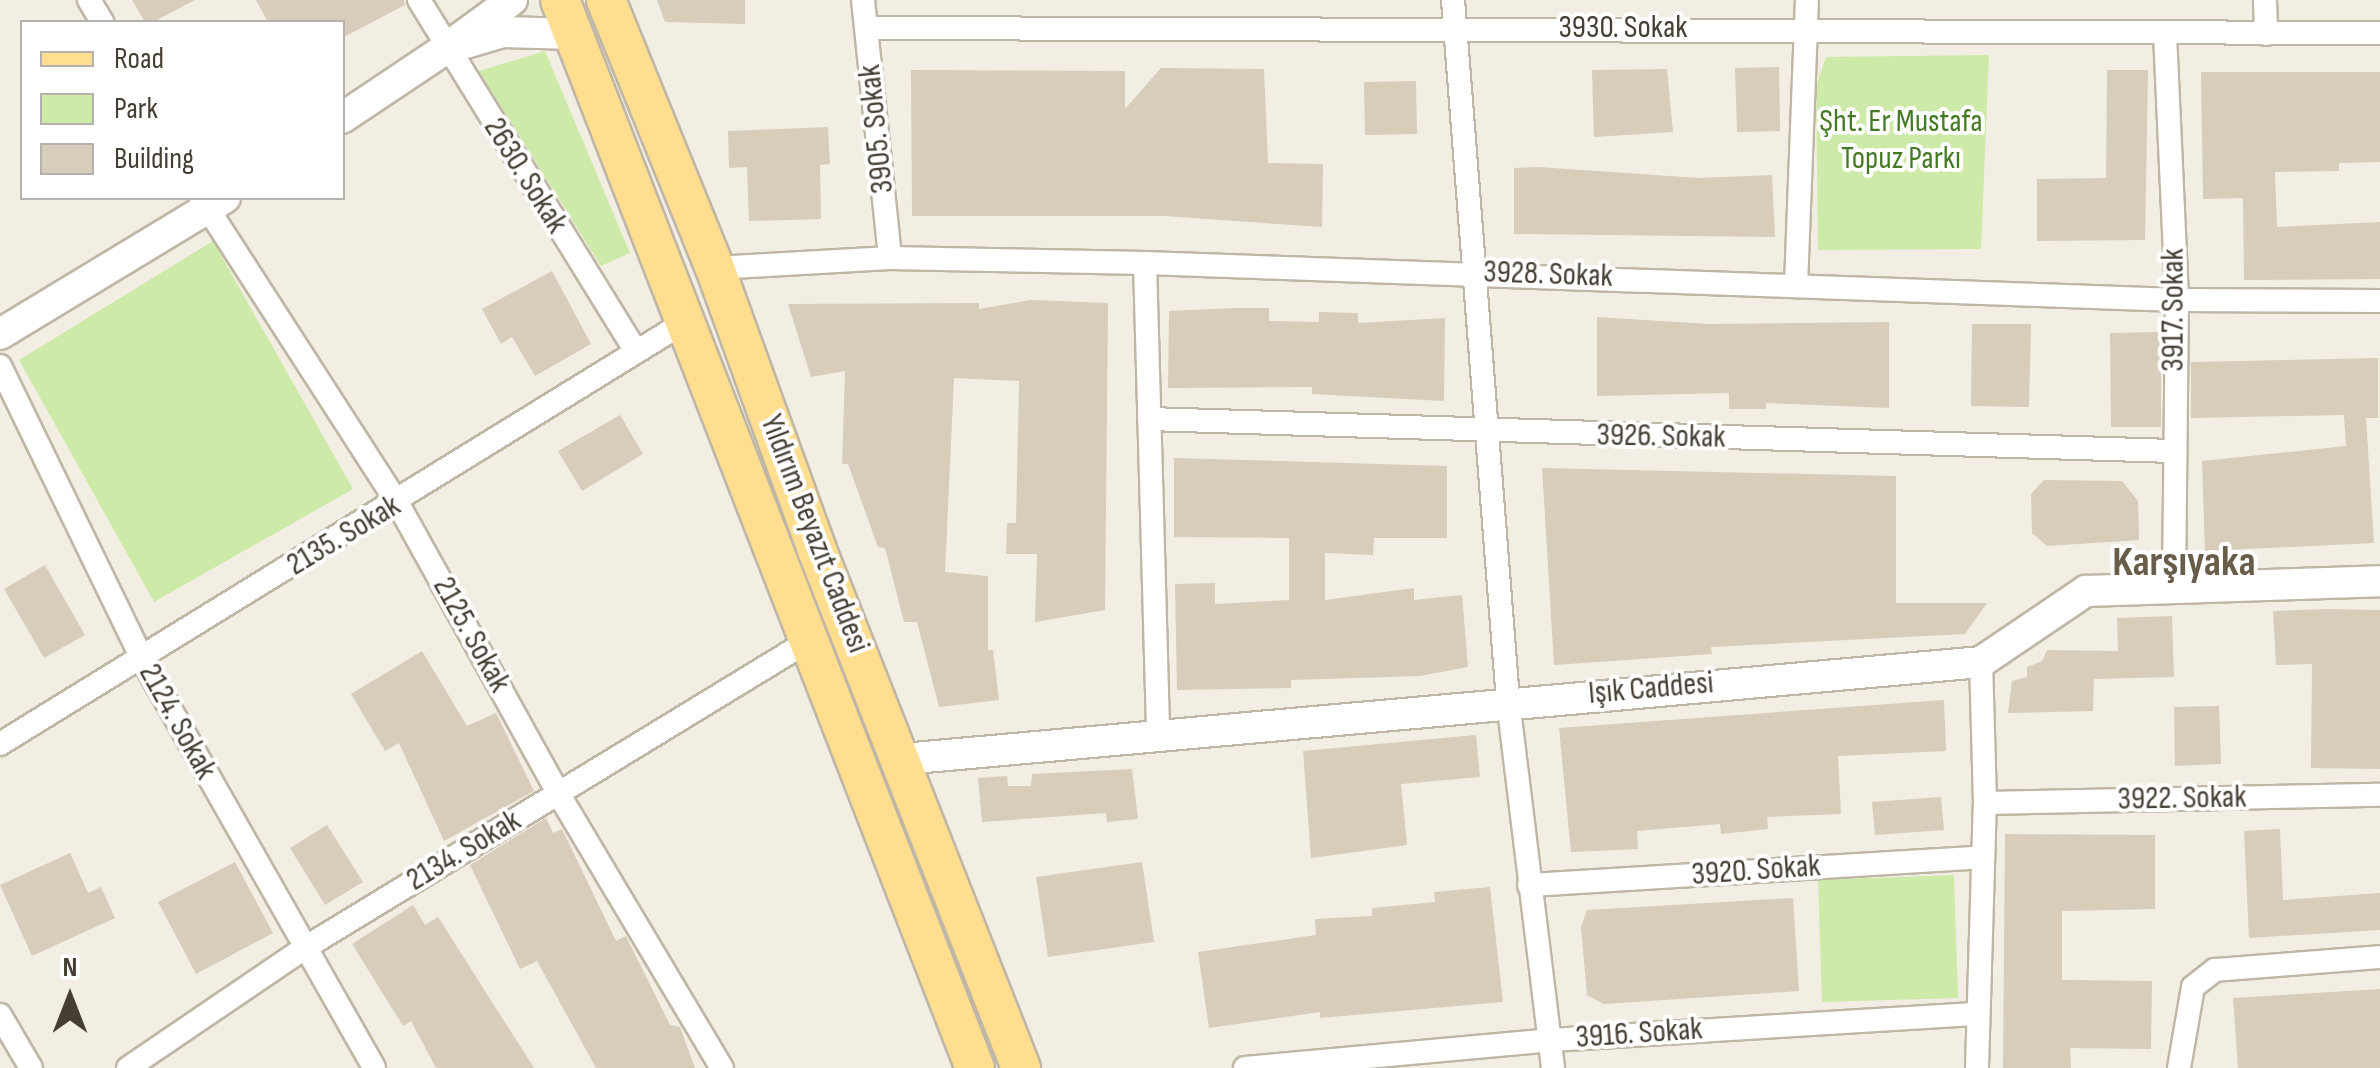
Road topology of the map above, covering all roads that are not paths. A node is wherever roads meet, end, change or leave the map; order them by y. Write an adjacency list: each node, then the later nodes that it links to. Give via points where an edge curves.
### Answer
1 (419, 0): 15 (street, 2630. Sokak)
2 (512, 0): 15 (street)
3 (864, 0): 9 (street, 3905. Sokak)
4 (1453, 0): 11 (street)
5 (1806, 0): 10 (street)
6 (2265, 0): 13 (street)
7 (602, 2): 20 (main road, Yıldırım Beyazıt Caddesi)
8 (567, 17): 15 (street); 25 (main road, Yıldırım Beyazıt Caddesi)
9 (867, 28): 11 (street, 3930. Sokak); 18 (street, 3905. Sokak)
10 (1805, 28): 11 (street, 3930. Sokak); 12 (street, 3930. Sokak); 22 (street)
11 (1453, 29): 21 (street)
12 (2166, 34): 13 (street, 3930. Sokak); 23 (street, 3917. Sokak)
13 (2266, 34): 14 (street, 3930. Sokak)
14 (2380, 34)
15 (445, 49): 16 (street); 27 (street, 2630. Sokak)
16 (345, 116)
17 (211, 201): 26 (street); 32 (street, 2125. Sokak)
18 (890, 258): 19 (street, 3928. Sokak); 20 (street, 3928. Sokak)
19 (1145, 263): 21 (street, 3928. Sokak); 29 (street)
20 (715, 268): 41 (main road, Yıldırım Beyazıt Caddesi, via 817,550)
21 (1471, 271): 22 (street, 3928. Sokak); 30 (street)
22 (1796, 285): 23 (street, 3928. Sokak)
23 (2177, 300): 24 (street, 3928. Sokak); 31 (street, 3917. Sokak)
24 (2380, 301)
25 (685, 322): 27 (street, 2135. Sokak); 35 (main road, Yıldırım Beyazıt Caddesi)
26 (0, 334)
27 (636, 350): 32 (street, 2135. Sokak)
28 (0, 366): 36 (street, 2124. Sokak)
29 (1150, 419): 30 (street, 3926. Sokak); 39 (street)
30 (1483, 433): 31 (street, 3926. Sokak); 38 (street)
31 (2173, 450): 34 (street, 3917. Sokak)
32 (398, 504): 36 (street, 2135. Sokak); 42 (street, 2125. Sokak)
33 (2380, 580): 34 (street, Işık Caddesi)
34 (2174, 587): 37 (street, Işık Caddesi, via 2086,591)
35 (805, 643): 42 (street, 2134. Sokak); 57 (main road, Yıldırım Beyazıt Caddesi)
36 (142, 659): 40 (street, 2135. Sokak); 47 (street, 2124. Sokak)
37 (1981, 662): 38 (street, Işık Caddesi); 44 (street)
38 (1508, 701): 39 (street, Işık Caddesi); 46 (street)
39 (1158, 737): 41 (street, Işık Caddesi)
40 (0, 744)
41 (903, 759): 58 (main road, Yıldırım Beyazıt Caddesi)
42 (558, 794): 47 (street, 2134. Sokak); 56 (street, 2125. Sokak)
43 (2380, 795): 44 (street, 3922. Sokak)
44 (1985, 803): 45 (street)
45 (1982, 857): 46 (street, 3920. Sokak); 49 (street)
46 (1529, 885): 51 (street)
47 (303, 950): 54 (street, 2134. Sokak); 55 (street, 2124. Sokak)
48 (2380, 957): 62 (street, via 2215,970 2193,987)
49 (1975, 1014): 51 (street, 3916. Sokak); 61 (street)
50 (0, 1015): 53 (street)
51 (1550, 1040): 52 (street, 3916. Sokak); 60 (street)
52 (1314, 1065): 59 (street, 3916. Sokak)
53 (31, 1068)
54 (128, 1068)
55 (374, 1068)
56 (722, 1068)
57 (975, 1068)
58 (1021, 1068)
59 (1244, 1068)
60 (1554, 1068)
61 (1978, 1068)
62 (2179, 1068)

